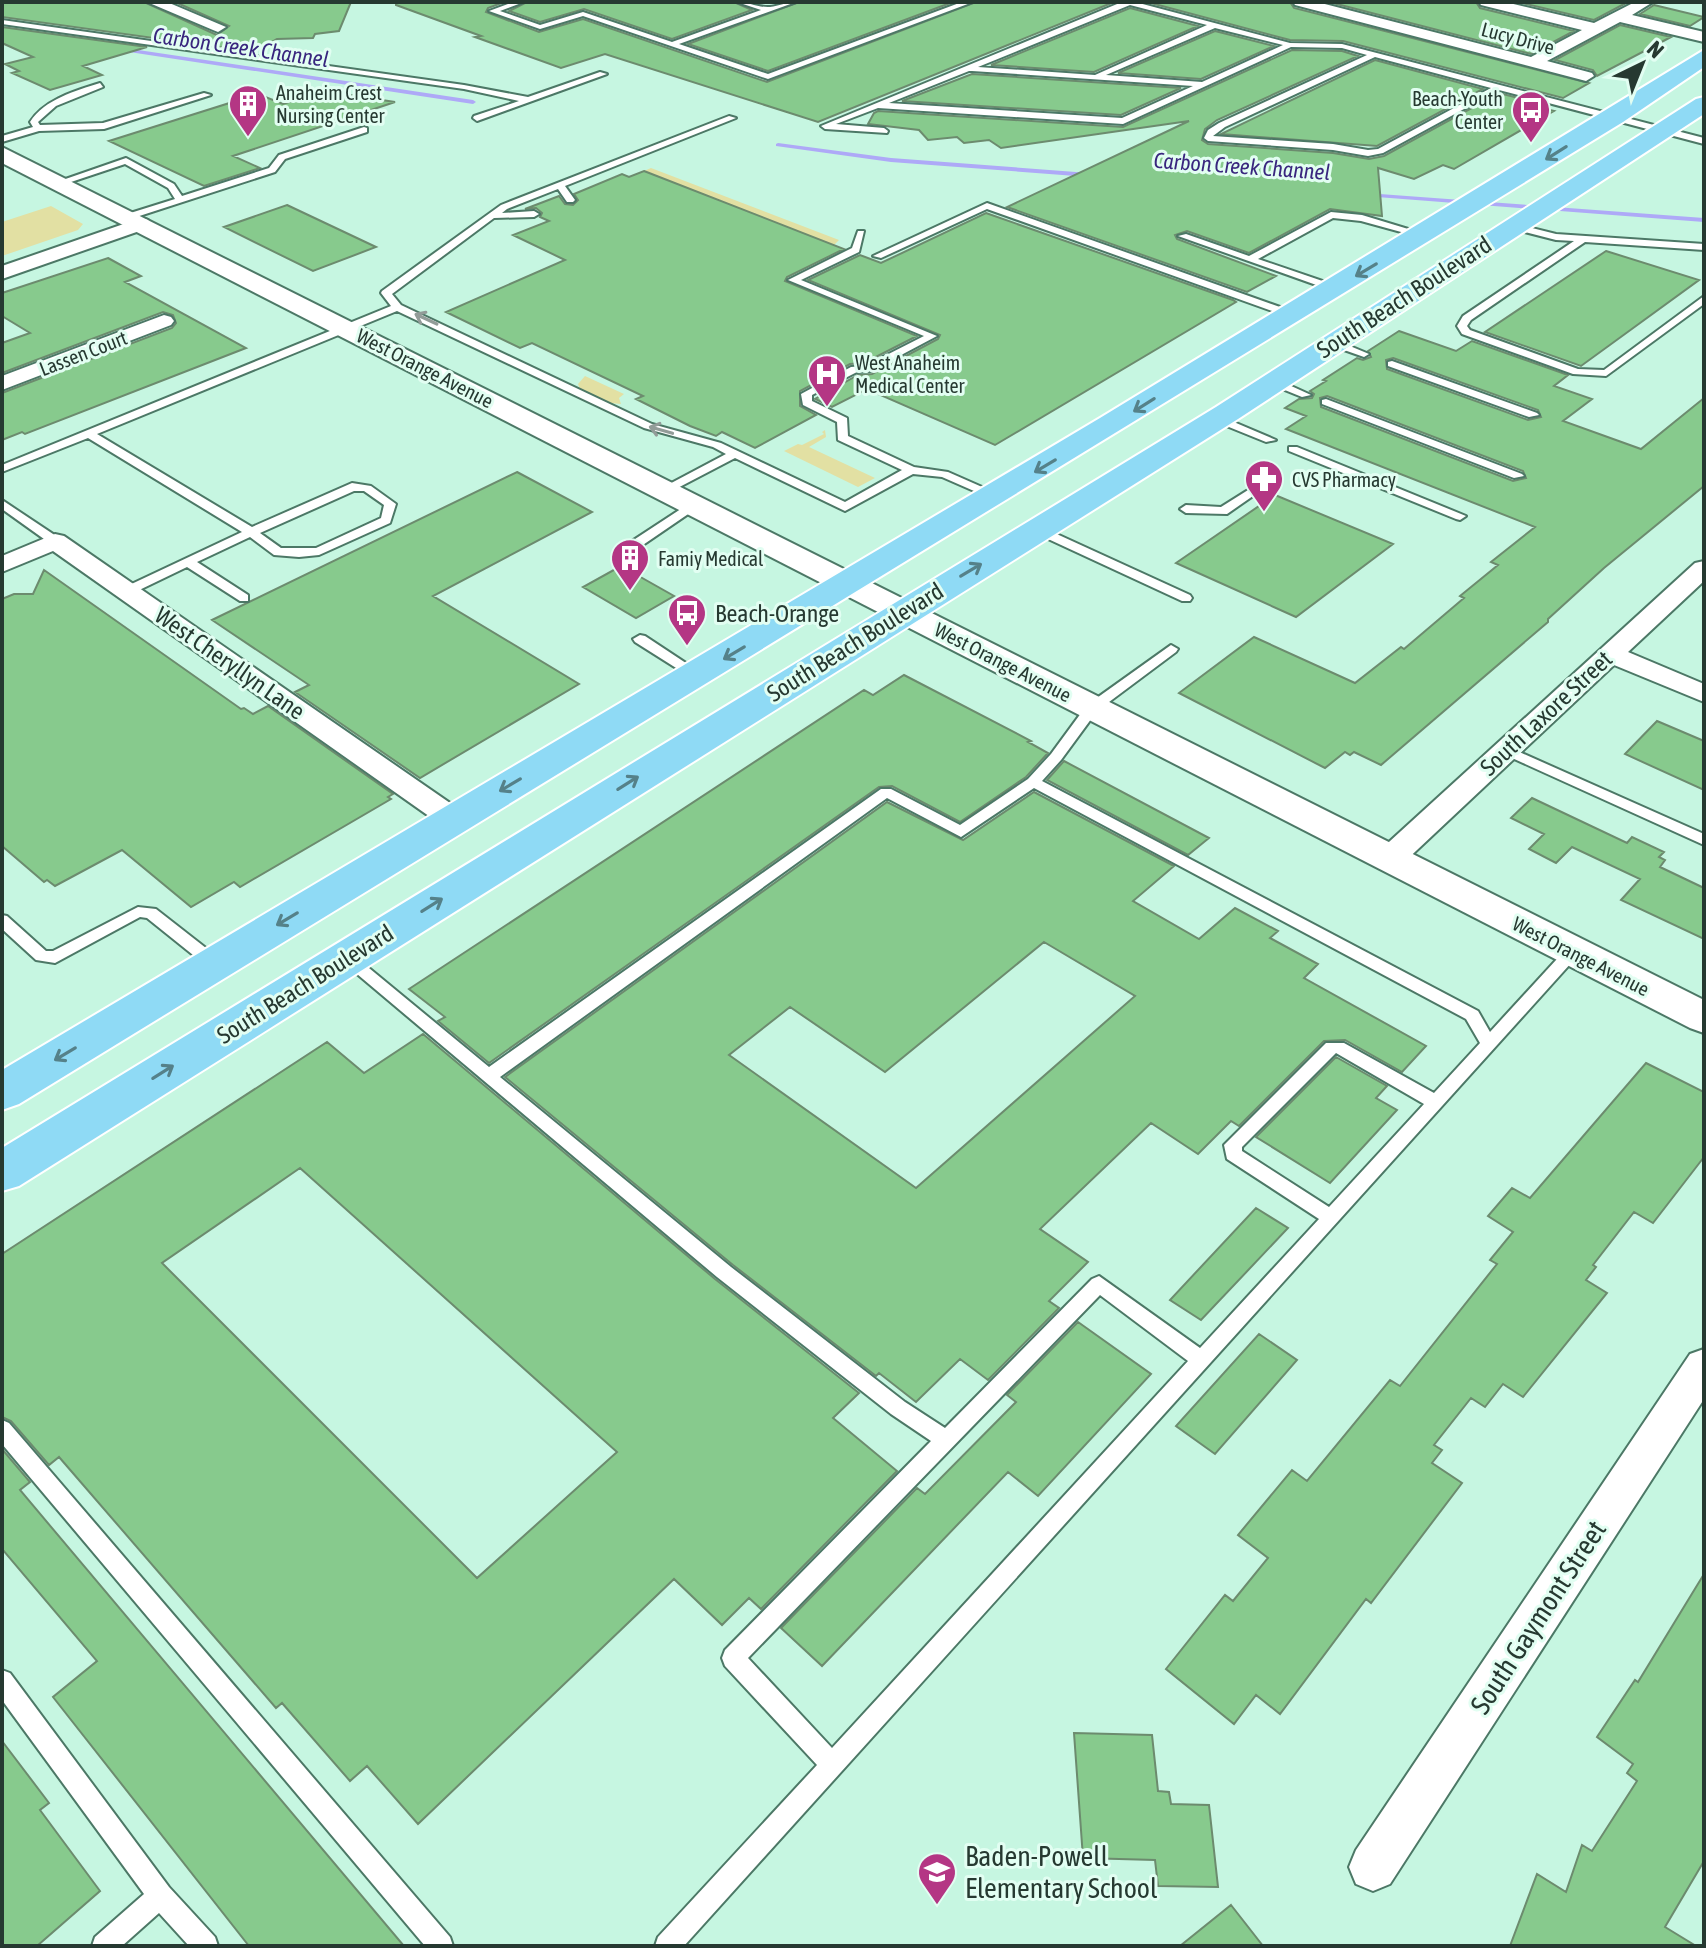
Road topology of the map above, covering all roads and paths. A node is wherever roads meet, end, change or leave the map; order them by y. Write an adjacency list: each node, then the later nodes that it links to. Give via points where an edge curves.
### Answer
1 (154, 2): 14 (street)
2 (520, 2): 17 (lane, via 493,11 540,27 583,14)
3 (741, 2): 10 (lane)
4 (792, 2): 10 (lane)
5 (969, 2): 17 (lane, via 768,77)
6 (1128, 2): 13 (lane); 22 (lane)
7 (1300, 2): 21 (street, Lucy Drive)
8 (1486, 2): 15 (street)
9 (1646, 2): 11 (street)
10 (768, 10): 17 (lane)
11 (1620, 17): 15 (street); 16 (street)
12 (2, 22): 30 (lane)
13 (1214, 25): 18 (lane); 25 (lane)
14 (218, 27)
15 (1598, 29): 21 (street)
16 (1704, 37)
17 (672, 44)
18 (1290, 45): 19 (lane, via 1342,46); 26 (lane)
19 (1373, 55): 28 (lane); 28 (lane, via 1222,125 1208,138 1380,151)
20 (1704, 57): 33 (main road, South Beach Boulevard)
21 (1533, 62): 24 (street, Lucy Drive)
22 (967, 68): 25 (lane); 32 (lane)
23 (603, 74): 30 (lane)
24 (1586, 76)
25 (1095, 77): 26 (lane)
26 (1203, 84): 32 (lane, via 1123,121)
27 (100, 85): 36 (lane, via 37,115)
28 (1496, 88): 33 (lane)
29 (207, 95): 36 (lane, via 104,126)
30 (529, 100): 34 (lane)
31 (1704, 104): 38 (main road, South Beach Boulevard)
32 (877, 105): 39 (lane, via 825,126)
33 (1615, 117): 38 (lane); 52 (main road, South Beach Boulevard, one-way to 52)
34 (477, 118)
35 (732, 118): 44 (lane)
36 (38, 128): 40 (lane)
37 (364, 130): 45 (lane, via 282,157 272,170)
38 (1665, 130): 41 (lane); 50 (main road, South Beach Boulevard)
39 (884, 131)
40 (2, 139)
41 (1704, 141)
42 (2, 154): 43 (street, West Orange Avenue)
43 (59, 183): 45 (lane, via 126,161 171,186); 49 (street, West Orange Avenue)
44 (560, 185): 46 (lane); 48 (lane)
45 (180, 200): 49 (lane)
46 (570, 200)
47 (534, 214): 48 (lane)
48 (493, 216): 61 (lane, via 386,293)
49 (134, 220): 58 (street); 64 (street, West Orange Avenue)
50 (1519, 221): 54 (lane, via 1556,237); 65 (main road, South Beach Boulevard)
51 (861, 233): 79 (lane, via 856,250 793,280 932,336 806,394 807,403 843,420 842,438)
52 (1423, 235): 57 (lane, via 1331,215); 59 (main road, South Beach Boulevard, one-way to 59)
53 (1183, 236): 57 (lane)
54 (1583, 239): 55 (lane); 60 (lane, via 1467,318 1462,326 1466,332 1577,372 1606,373)
55 (1704, 247)
56 (878, 256): 62 (lane, via 987,206)
57 (1250, 260): 59 (lane)
58 (2, 273)
59 (1336, 289): 62 (main road, South Beach Boulevard)
60 (1704, 299)
61 (397, 307): 64 (lane); 77 (lane, one-way to 61, via 648,426)
62 (1293, 315): 83 (main road, South Beach Boulevard, one-way to 83)
63 (164, 321): 69 (street, Lassen Court)
64 (346, 328): 74 (lane); 82 (street, West Orange Avenue)
65 (1334, 343): 66 (lane); 68 (main road, South Beach Boulevard)
66 (1364, 354)
67 (1392, 364): 72 (lane)
68 (1274, 382): 70 (lane); 73 (main road, South Beach Boulevard)
69 (2, 384)
70 (1306, 395)
71 (1326, 402): 81 (lane)
72 (1533, 415)
73 (1218, 419): 75 (lane); 88 (main road, South Beach Boulevard)
74 (89, 434): 78 (lane); 89 (lane)
75 (1270, 440)
76 (1293, 449): 87 (lane)
77 (735, 454): 79 (lane, via 845,507); 82 (lane)
78 (2, 469)
79 (911, 470): 83 (lane, via 944,474)
80 (1275, 476): 86 (lane, via 1223,511)
81 (1518, 476)
82 (664, 491): 85 (street, West Orange Avenue)
83 (994, 496): 95 (main road, South Beach Boulevard)
84 (2, 504): 90 (lane)
85 (693, 505): 91 (lane); 95 (street, West Orange Avenue)
86 (1186, 509)
87 (1460, 516)
88 (1037, 529): 98 (lane); 99 (main road, South Beach Boulevard, one-way to 88)
89 (251, 532): 89 (lane, via 352,487 367,488 390,504 386,520 319,551 278,552); 92 (lane)
90 (55, 541): 93 (street); 96 (street, West Cheryllyn Lane)
91 (633, 546)
92 (188, 562): 96 (lane); 97 (lane)
93 (2, 565)
94 (1704, 568): 102 (street, South Laxore Street)
95 (848, 583): 99 (street, West Orange Avenue); 103 (main road, South Beach Boulevard, one-way to 103)
96 (127, 591): 108 (street, West Cheryllyn Lane)
97 (244, 598)
98 (1186, 598)
99 (904, 612): 105 (street, West Orange Avenue); 113 (main road, South Beach Boulevard, one-way to 99)
100 (640, 639): 103 (lane)
101 (1171, 649): 105 (lane)
102 (1610, 654): 104 (street); 106 (street, South Laxore Street)
103 (697, 675): 108 (main road, South Beach Boulevard, one-way to 108)
104 (1704, 694)
105 (1092, 708): 107 (lane); 110 (street, West Orange Avenue)
106 (1506, 750): 109 (lane); 110 (street, South Laxore Street)
107 (1033, 782): 116 (lane, via 1472,1015); 117 (lane, via 961,832 886,792)
108 (453, 819): 114 (main road, South Beach Boulevard, one-way to 114)
109 (1704, 840)
110 (1389, 859): 112 (street, West Orange Avenue)
111 (2, 920): 114 (lane, via 42,956 55,957 138,912 151,913)
112 (1573, 952): 115 (street, West Orange Avenue); 116 (lane)
113 (346, 958): 117 (lane); 120 (main road, South Beach Boulevard, one-way to 113)
114 (214, 963): 118 (main road, South Beach Boulevard, one-way to 118)
115 (1704, 1018)
116 (1489, 1045): 119 (lane)
117 (488, 1077): 125 (lane, via 737,1282)
118 (2, 1092)
119 (1437, 1103): 121 (lane); 121 (lane, via 1332,1047 1233,1145 1233,1154)
120 (2, 1172)
121 (1332, 1218): 122 (lane)
122 (1202, 1360): 125 (lane, via 1099,1284); 127 (lane)
123 (1704, 1366): 128 (street, South Gaymont Street)
124 (2, 1429): 132 (lane)
125 (946, 1440): 127 (lane, via 733,1658)
126 (2, 1681): 129 (lane)
127 (832, 1765): 133 (lane)
128 (1373, 1867)
129 (160, 1896): 130 (lane); 131 (lane)
130 (104, 1946)
131 (206, 1946)
132 (441, 1946)
133 (667, 1946)

